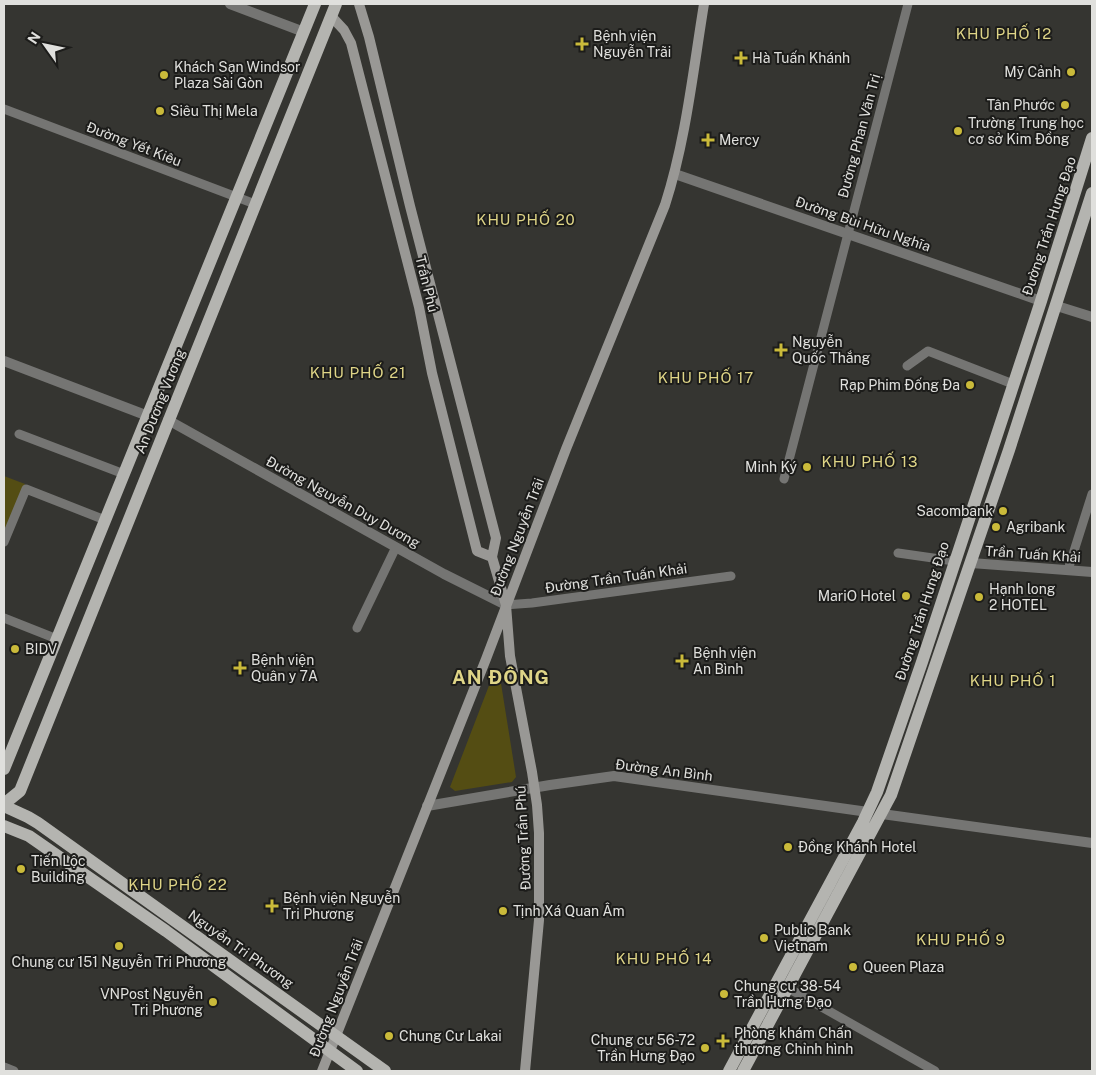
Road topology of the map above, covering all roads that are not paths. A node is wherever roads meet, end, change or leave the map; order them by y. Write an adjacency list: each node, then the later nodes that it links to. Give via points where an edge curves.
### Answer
1 (230, 4): 8 (street)
2 (336, 4): 7 (main road, An Dương Vương)
3 (359, 4): 19 (main road, Trần Phú)
4 (704, 4): 14 (main road, Đường Nguyễn Trãi)
5 (908, 4): 18 (street, Đường Phan Văn Trị)
6 (315, 6): 7 (main road); 8 (main road, An Dương Vương)
7 (330, 16): 9 (main road, An Dương Vương); 20 (main road, Trần Phú, via 351,43)
8 (304, 32): 9 (main road); 11 (main road, An Dương Vương)
9 (322, 38): 12 (main road, An Dương Vương)
10 (4, 110): 16 (street, Đường Yết Kiêu)
11 (268, 119): 12 (main road); 16 (main road, An Dương Vương)
12 (286, 126): 17 (main road, An Dương Vương)
13 (1092, 139): 21 (main road, Đường Trần Hưng Đạo)
14 (675, 174): 18 (street, Đường Bùi Hữu Nghĩa); 44 (main road, Đường Nguyễn Trãi)
15 (1092, 194): 22 (main road, Đường Trần Hưng Đạo)
16 (237, 197): 17 (street, Đường Yết Kiêu); 27 (main road, An Dương Vương)
17 (255, 204): 28 (main road, An Dương Vương)
18 (847, 234): 21 (street, Đường Bùi Hữu Nghĩa); 31 (street, Đường Phan Văn Trị)
19 (422, 253): 20 (main road); 38 (main road, Trần Phú, via 496,538)
20 (406, 257): 38 (main road, Trần Phú, via 477,551)
21 (1041, 301): 22 (main road); 26 (main road, Đường Trần Hưng Đạo)
22 (1057, 306): 23 (street); 40 (main road, Đường Trần Hưng Đạo)
23 (1092, 318)
24 (4, 361): 27 (street)
25 (907, 366): 26 (street, via 928,351)
26 (1013, 384): 39 (main road, Đường Trần Hưng Đạo)
27 (148, 416): 28 (main road); 30 (main road, An Dương Vương)
28 (168, 420): 32 (main road, An Dương Vương); 36 (street, Đường Nguyễn Duy Dương)
29 (18, 434): 30 (street)
30 (124, 474): 32 (main road); 34 (main road, An Dương Vương)
31 (784, 479)
32 (144, 482): 50 (main road, An Dương Vương, via 20,791)
33 (1092, 494): 41 (street)
34 (105, 520): 35 (street, via 26,489); 47 (main road, An Dương Vương)
35 (4, 542)
36 (396, 546): 44 (street, Đường Nguyễn Duy Dương); 46 (street)
37 (898, 553): 39 (street)
38 (492, 557): 44 (main road, Trần Phú)
39 (954, 561): 40 (main road); 52 (main road, Đường Trần Hưng Đạo, via 895,742)
40 (971, 563): 41 (street, Trần Tuấn Khải); 53 (main road, Đường Trần Hưng Đạo)
41 (1068, 570): 42 (street, Trần Tuấn Khải)
42 (1092, 572)
43 (731, 576): 44 (street, Đường Trần Tuấn Khải)
44 (506, 605): 49 (main road, Đường Trần Phú, via 510,656); 51 (main road, Đường Nguyễn Trãi)
45 (4, 618): 47 (street)
46 (357, 628)
47 (57, 638): 48 (main road, An Dương Vương)
48 (4, 769)
49 (535, 787): 51 (street, Đường An Bình); 52 (street, Đường An Bình, via 614,776); 66 (main road, Đường Trần Phú, via 540,890)
50 (4, 805): 56 (main road, Nguyễn Tri Phương, via 38,823)
51 (427, 806): 59 (main road, Đường Nguyễn Trãi)
52 (868, 812): 53 (main road); 58 (main road, Đường Trần Hưng Đạo)
53 (882, 814): 55 (street); 58 (main road, Đường Trần Hưng Đạo)
54 (4, 826): 57 (main road, Nguyễn Tri Phương, via 29,836)
55 (1092, 843)
56 (174, 919): 57 (main road); 59 (main road, Nguyễn Tri Phương)
57 (166, 931): 60 (main road, Nguyễn Tri Phương)
58 (783, 985): 67 (main road, Đường Trần Hưng Đạo); 68 (main road, Đường Trần Hưng Đạo); 69 (street)
59 (336, 1035): 60 (main road, Đường Nguyễn Trãi); 65 (main road, Nguyễn Tri Phương)
60 (330, 1052): 63 (main road, Đường Nguyễn Trãi); 64 (main road, Nguyễn Tri Phương)
61 (4, 1067): 62 (street)
62 (14, 1071)
63 (322, 1071)
64 (357, 1071)
65 (386, 1071)
66 (525, 1071)
67 (729, 1071)
68 (743, 1071)
69 (935, 1071)

